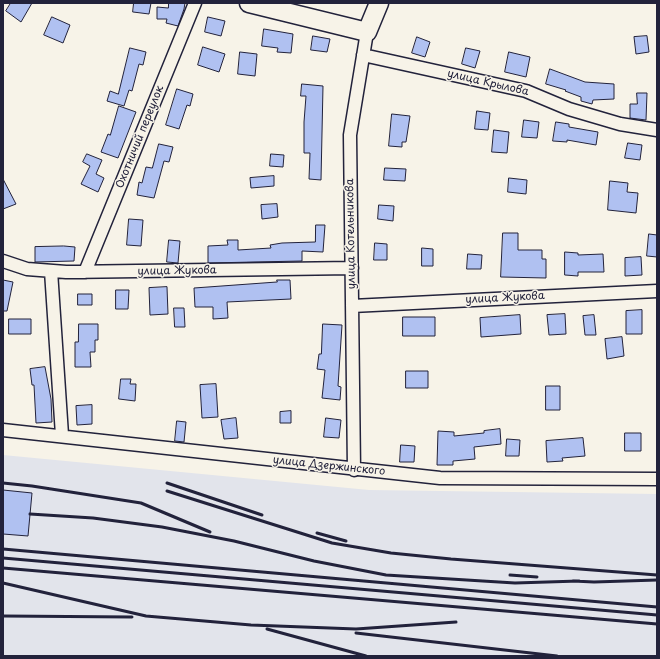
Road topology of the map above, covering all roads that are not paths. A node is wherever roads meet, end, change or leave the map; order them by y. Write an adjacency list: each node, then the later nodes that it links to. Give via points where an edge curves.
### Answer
1 (195, 3): 10 (street, Охотничий переулок)
2 (249, 3): 4 (street)
3 (379, 4): 4 (street, улица Котельникова)
4 (367, 32): 5 (street, улица Котельникова)
5 (363, 55): 6 (street, улица Крылова, via 526,91 570,109 620,124); 8 (street, улица Котельникова, via 350,135)
6 (657, 130)
7 (3, 261): 9 (street, улица Жукова, via 28,269)
8 (352, 268): 10 (street, улица Жукова); 12 (street, улица Котельникова)
9 (51, 271): 10 (street, улица Жукова); 14 (street)
10 (85, 272)
11 (657, 291): 12 (street, улица Жукова)
12 (352, 306): 15 (street, улица Котельникова)
13 (3, 430): 14 (street, улица Дзержинского)
14 (62, 435): 15 (street, улица Дзержинского)
15 (354, 470): 16 (street, улица Дзержинского, via 440,478)
16 (657, 479)

